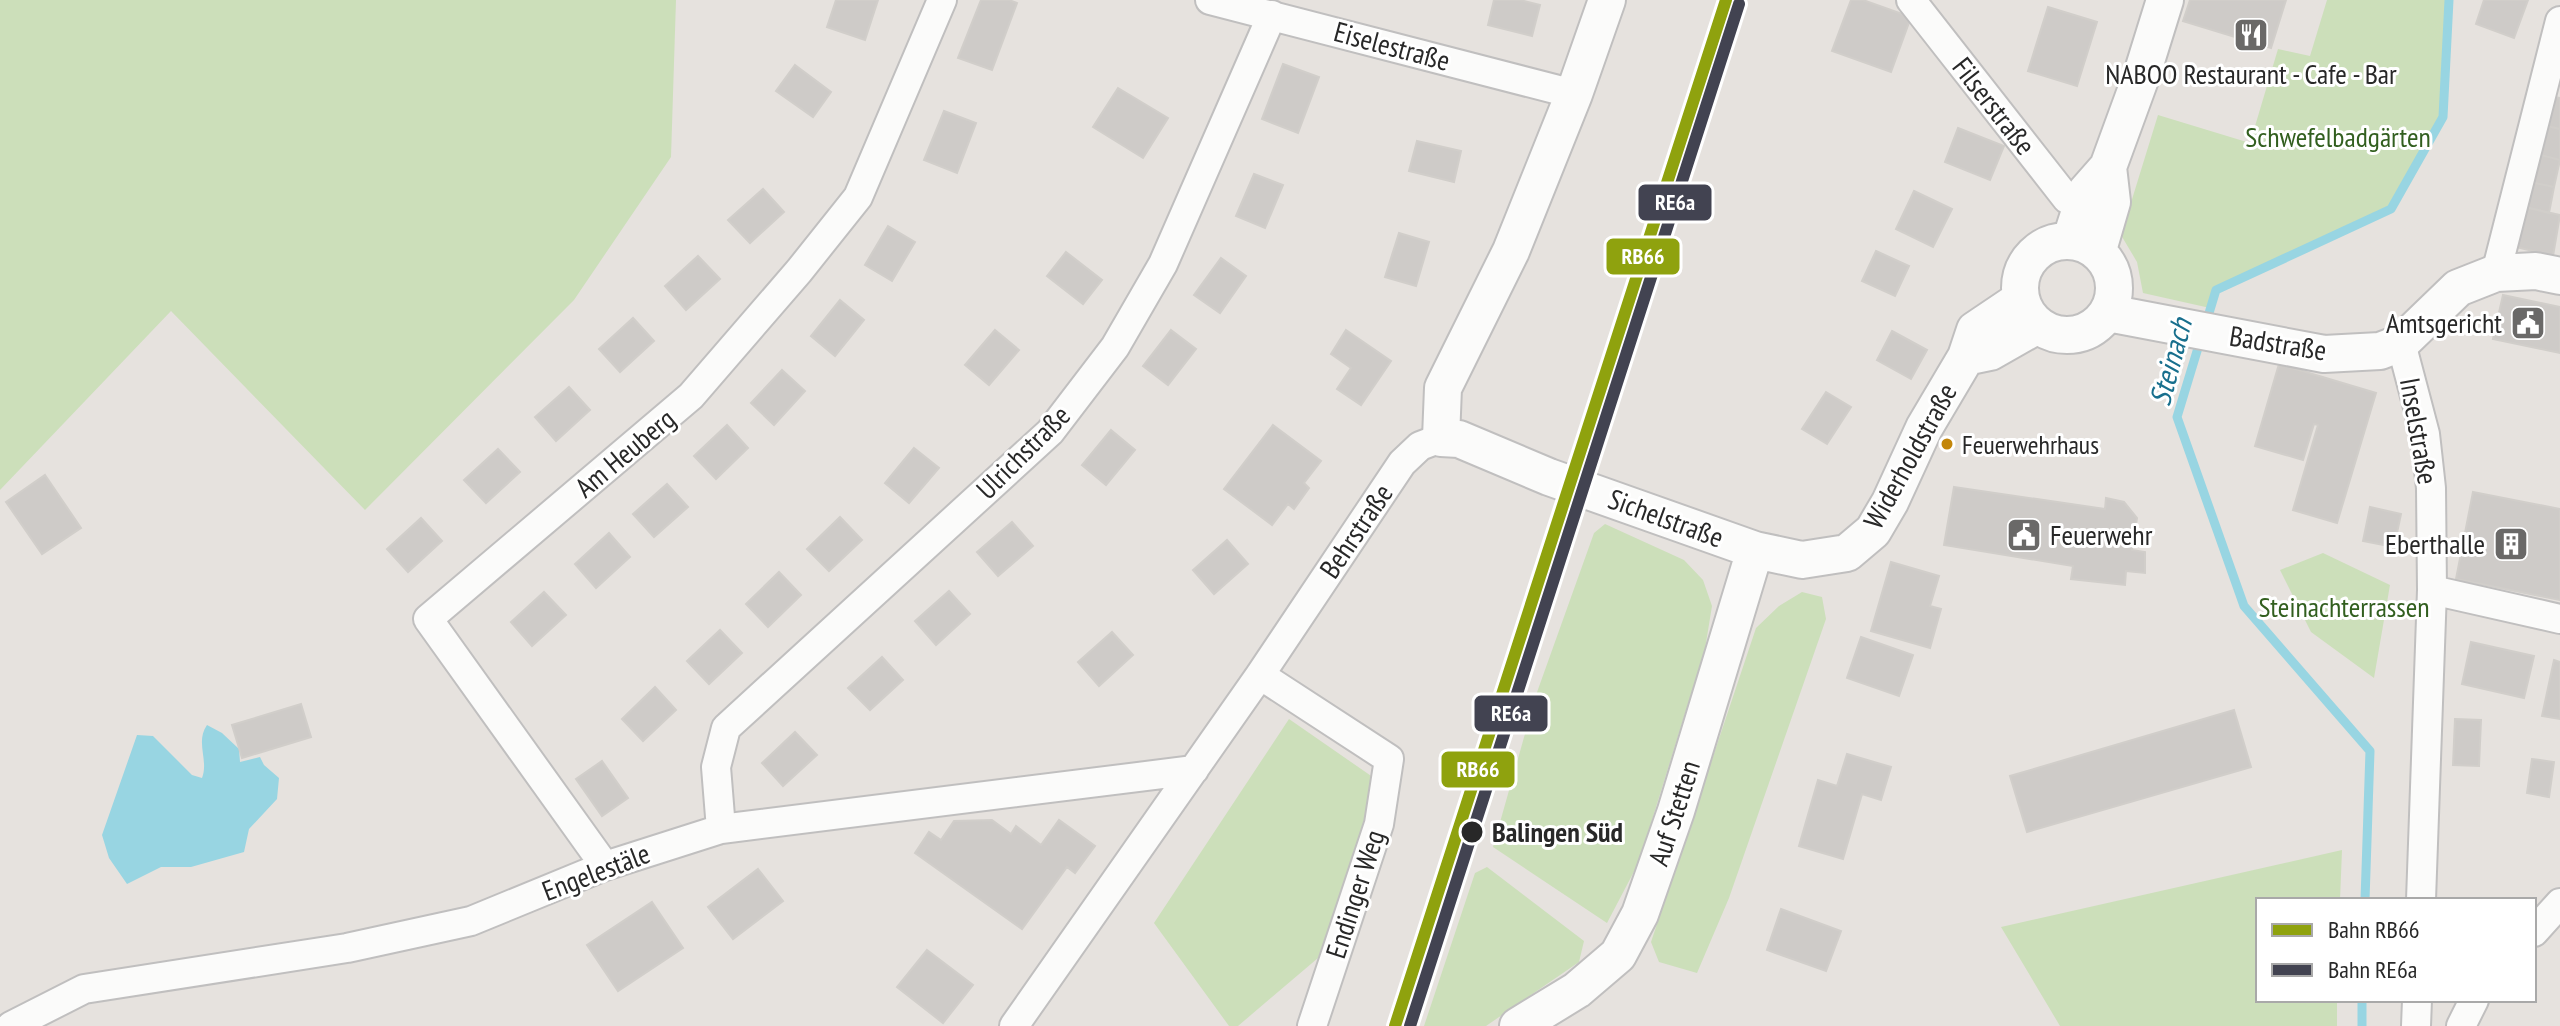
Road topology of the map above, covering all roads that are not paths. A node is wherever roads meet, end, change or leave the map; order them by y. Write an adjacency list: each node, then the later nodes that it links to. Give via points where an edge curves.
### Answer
1 (942, 0): 24 (street, Am Heuberg, via 858,197 799,271 691,396 428,619)
2 (1210, 0): 6 (street, Eiselestraße)
3 (1607, 0): 8 (street)
4 (1911, 0): 10 (street, Filserstraße, via 2067,199)
5 (2165, 0): 9 (street)
6 (1272, 15): 8 (street, Eiselestraße); 23 (street, Ulrichstraße, via 1163,264 1115,347 1050,432 726,728 716,767)
7 (2560, 21): 12 (street)
8 (1574, 94): 17 (street, via 1511,251 1443,388)
9 (2108, 167): 10 (street, via 2086,192); 11 (street, via 2112,202)
10 (2082, 205): 11 (street)
11 (2084, 245): 14 (street, via 2040,248 2025,264 2019,284); 15 (street, via 2111,271 2114,293)
12 (2496, 273): 13 (street, Inselstraße); 16 (street, Inselstraße, via 2458,288)
13 (2560, 276)
14 (2029, 312): 15 (street, via 2052,333 2072,336 2092,328); 18 (street, Widerholdstraße, via 1990,352 1966,357 1873,531 1847,553 1802,560)
15 (2108, 313): 16 (street, Badstraße, via 2324,354 2380,351)
16 (2401, 343): 19 (street, Inselstraße, via 2425,434)
17 (1441, 438): 18 (street, Sichelstraße, via 1459,439); 21 (street, Behrstraße, via 1420,446 1402,463)
18 (1755, 550): 33 (street, Auf Stetten, via 1640,914 1618,955 1577,990)
19 (2432, 590): 20 (street); 25 (street, Inselstraße)
20 (2560, 619)
21 (1260, 675): 22 (street, Behrstraße); 32 (street, Endinger Weg, via 1389,759 1379,824)
22 (1194, 770): 23 (street, Engelestäle); 31 (street, Behrstraße)
23 (721, 829): 24 (street, Engelestäle)
24 (605, 866): 30 (street, Engelestäle, via 471,921 347,948 84,989)
25 (2421, 898)
26 (2559, 906): 27 (street)
27 (2536, 930)
28 (2417, 1002): 34 (street)
29 (2473, 1002): 35 (street)
30 (11, 1026)
31 (1014, 1026)
32 (1312, 1026)
33 (1518, 1026)
34 (2416, 1026)
35 (2461, 1026)

